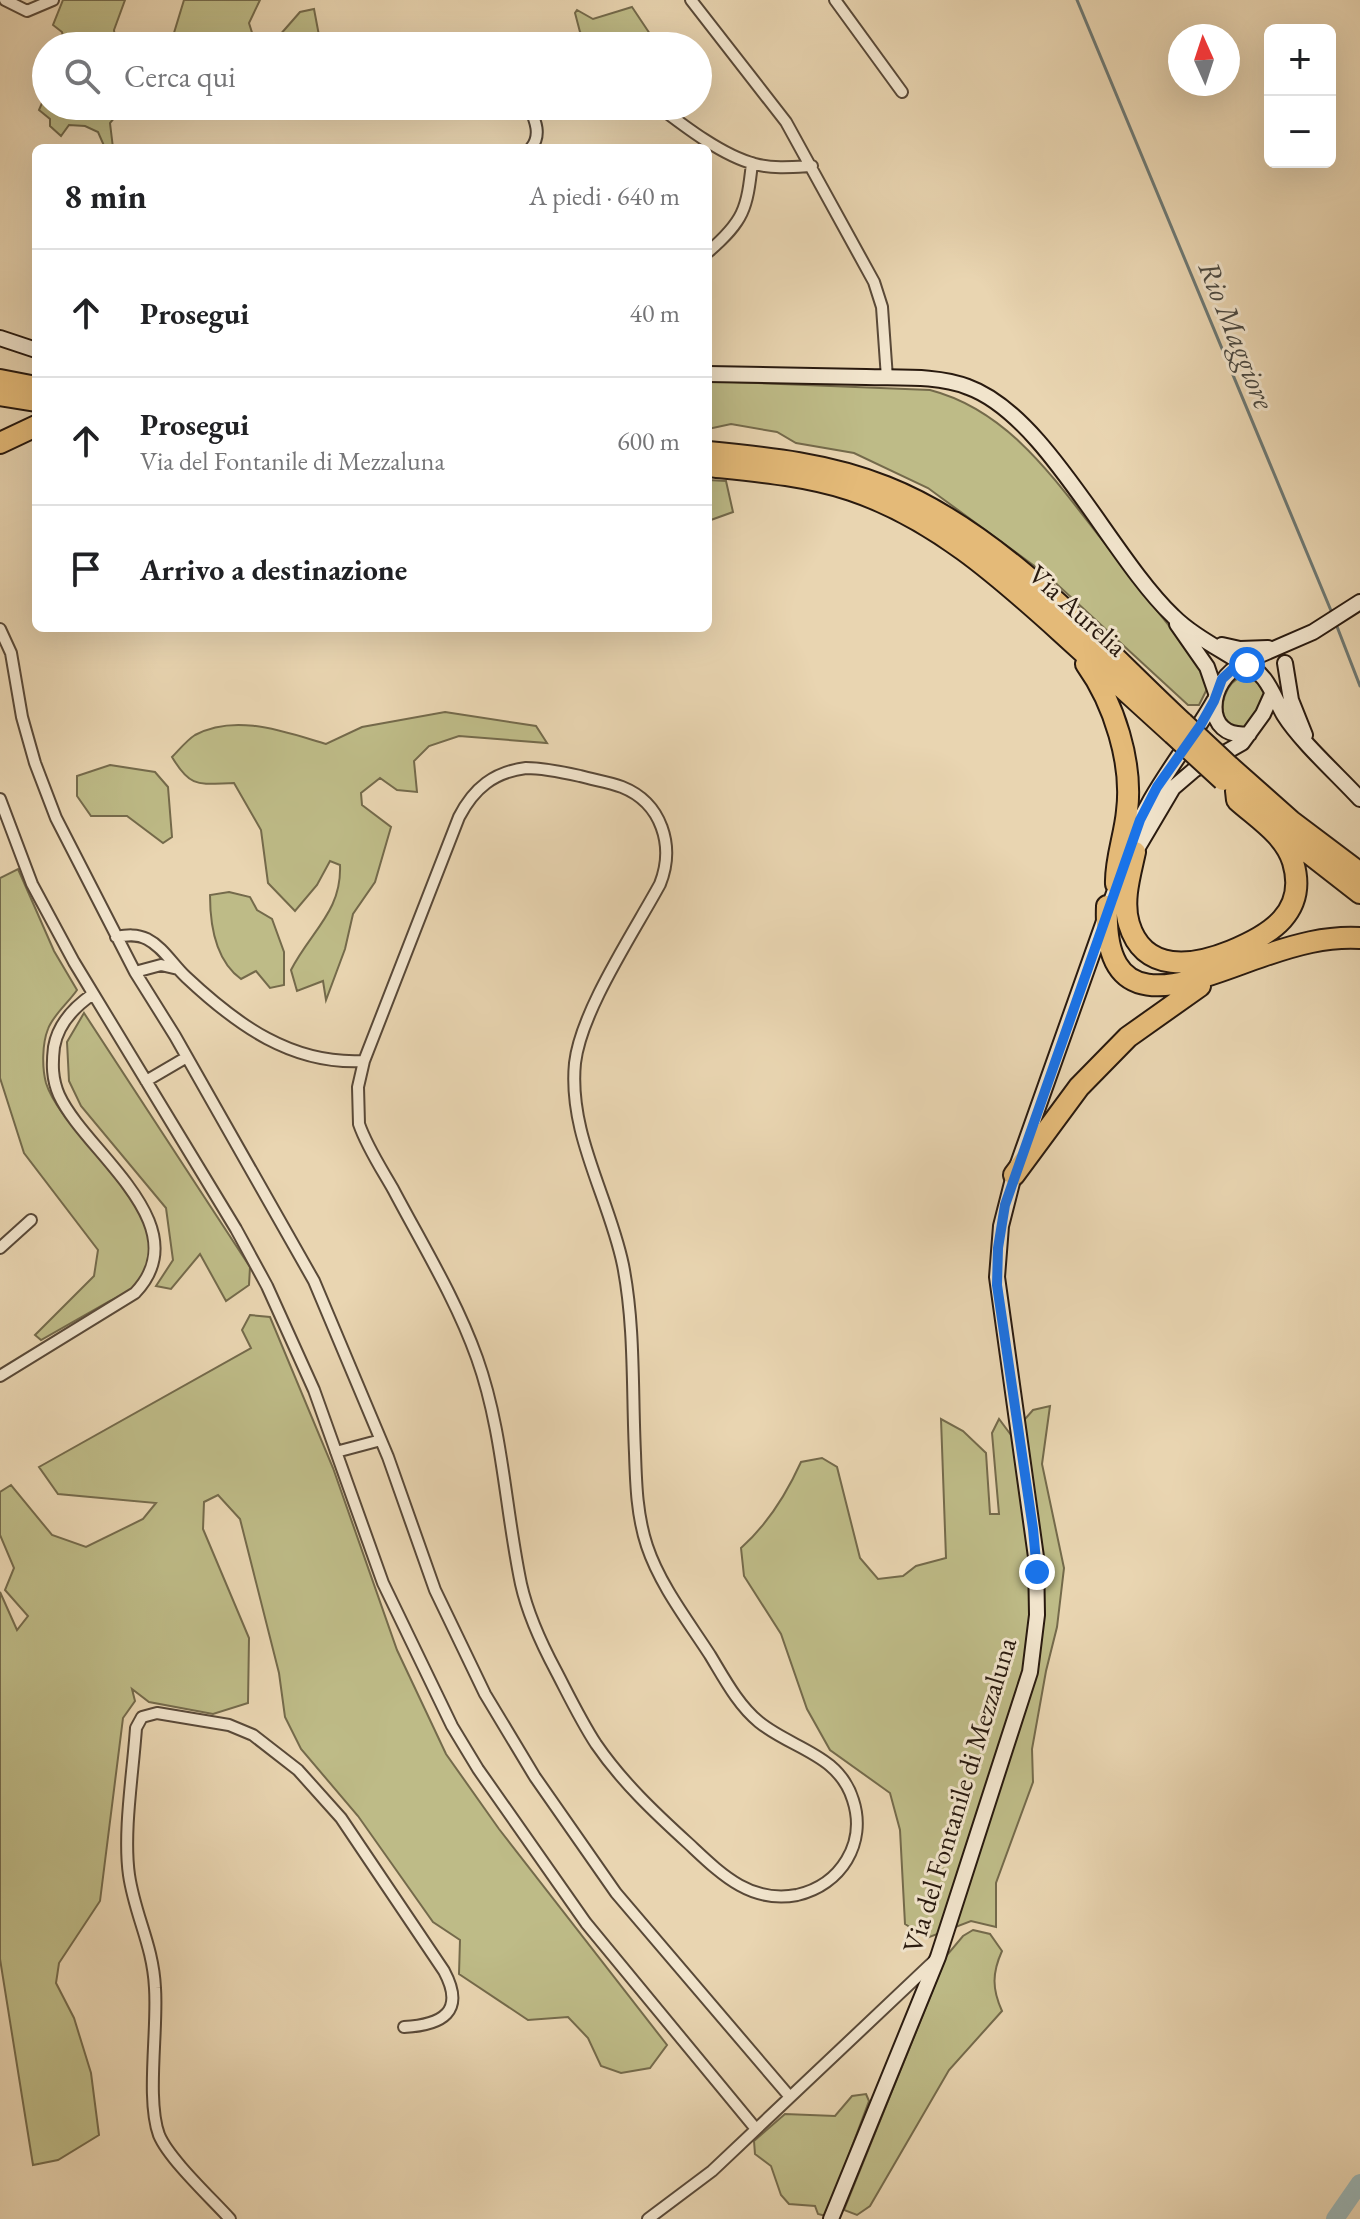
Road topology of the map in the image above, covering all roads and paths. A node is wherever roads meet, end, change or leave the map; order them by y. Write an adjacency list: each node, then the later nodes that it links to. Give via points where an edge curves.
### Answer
1 (5, 0): 2 (street, via 27,11)
2 (53, 0)
3 (691, 0): 10 (street, via 786,122)
4 (835, 0): 5 (street)
5 (902, 92)
6 (534, 120): 8 (street)
7 (677, 120): 9 (street)
8 (534, 144)
9 (752, 163): 10 (street); 11 (street, via 743,215)
10 (812, 166): 15 (street, via 878,289)
11 (712, 248)
12 (0, 338): 13 (street)
13 (32, 349)
14 (712, 374): 15 (street)
15 (887, 378): 26 (street, via 960,384 1009,414 1047,452)
16 (0, 380): 17 (highway)
17 (32, 386)
18 (0, 395): 19 (highway)
19 (32, 400)
20 (32, 428): 21 (highway)
21 (0, 443)
22 (712, 452): 35 (highway, Via Aurelia, via 835,470 932,509 1025,575)
23 (712, 467): 25 (highway, Via Aurelia, via 805,479 882,502 960,547)
24 (1355, 605): 28 (street)
25 (1035, 608): 35 (highway, Via Aurelia); 43 (highway, via 1091,672 1112,712 1129,791)
26 (1174, 617): 29 (street); 34 (street, via 1207,667)
27 (0, 629): 46 (street, via 11,653 45,793)
28 (1315, 630): 30 (street); 31 (street)
29 (1200, 636): 30 (street, via 1233,648); 32 (street)
30 (1276, 648): 32 (street)
31 (1285, 663): 33 (street); 37 (street, via 1292,704)
32 (1245, 664): 33 (street); 34 (street, via 1225,675)
33 (1271, 691): 36 (street); 37 (street, via 1290,724)
34 (1215, 697): 36 (street, via 1222,727); 41 (street, Via del Fontanile di Mezzaluna, via 1157,787 1131,840)
35 (1178, 728): 38 (highway, Via Aurelia, bridge)
36 (1249, 734): 41 (street, Via del Fontanile di Mezzaluna, via 1179,781)
37 (1312, 747): 40 (street)
38 (1229, 779): 41 (highway, via 1237,800 1285,845 1294,866 1292,904 1265,936 1196,963 1172,962 1148,952 1127,916); 42 (highway, Via Aurelia); 44 (highway, Via Aurelia, via 1283,833)
39 (0, 799): 51 (street, via 32,884)
40 (1360, 799)
41 (1130, 858): 43 (street, Via del Fontanile di Mezzaluna)
42 (1360, 873)
43 (1116, 884): 45 (street, Via del Fontanile di Mezzaluna)
44 (1360, 893)
45 (1107, 906): 50 (highway, via 1110,948 1134,980 1166,987); 55 (street, Via del Fontanile di Mezzaluna)
46 (116, 937): 48 (street, via 145,938); 49 (street)
47 (1360, 938): 50 (highway, via 1306,943)
48 (178, 969): 49 (street, via 161,965); 53 (street, via 272,1042 321,1059)
49 (135, 972): 52 (street)
50 (1215, 974): 55 (highway, via 1128,1037 1079,1087)
51 (93, 994): 54 (street); 58 (street, via 60,1027 54,1079 66,1107 147,1215 154,1238 153,1263 135,1293)
52 (187, 1057): 54 (street); 59 (street, via 314,1281)
53 (364, 1061): 53 (street, via 459,817 482,785 504,772 542,768 618,785 648,805 666,837 665,870 582,1032 575,1065 576,1116 615,1233 626,1286 637,1497 646,1544 743,1706 770,1730 830,1764 849,1789 856,1812 855,1843 839,1871 818,1887 769,1896 729,1881 631,1788 578,1714 528,1609 496,1428 473,1347 360,1127)
54 (146, 1081): 60 (street, via 257,1267 314,1390)
55 (1014, 1175): 61 (street, Via del Fontanile di Mezzaluna, via 1001,1226 997,1285 1035,1543 1036,1628 1030,1672)
56 (31, 1220): 57 (street)
57 (0, 1248)
58 (0, 1376)
59 (381, 1440): 60 (street); 63 (street, via 440,1602 519,1752 616,1893)
60 (336, 1452): 64 (street, via 383,1583 465,1749 586,1923)
61 (938, 1957): 63 (street); 67 (street, Via del Fontanile di Mezzaluna)
62 (404, 2027): 65 (street, via 439,2021 450,2009 451,1988 328,1801 298,1770 242,1729 161,1713 142,1717 136,1728 128,1865 153,1962 156,2121 166,2147)
63 (790, 2097): 64 (street)
64 (756, 2129): 66 (street, via 694,2186)
65 (230, 2219)
66 (648, 2219)
67 (831, 2219)

